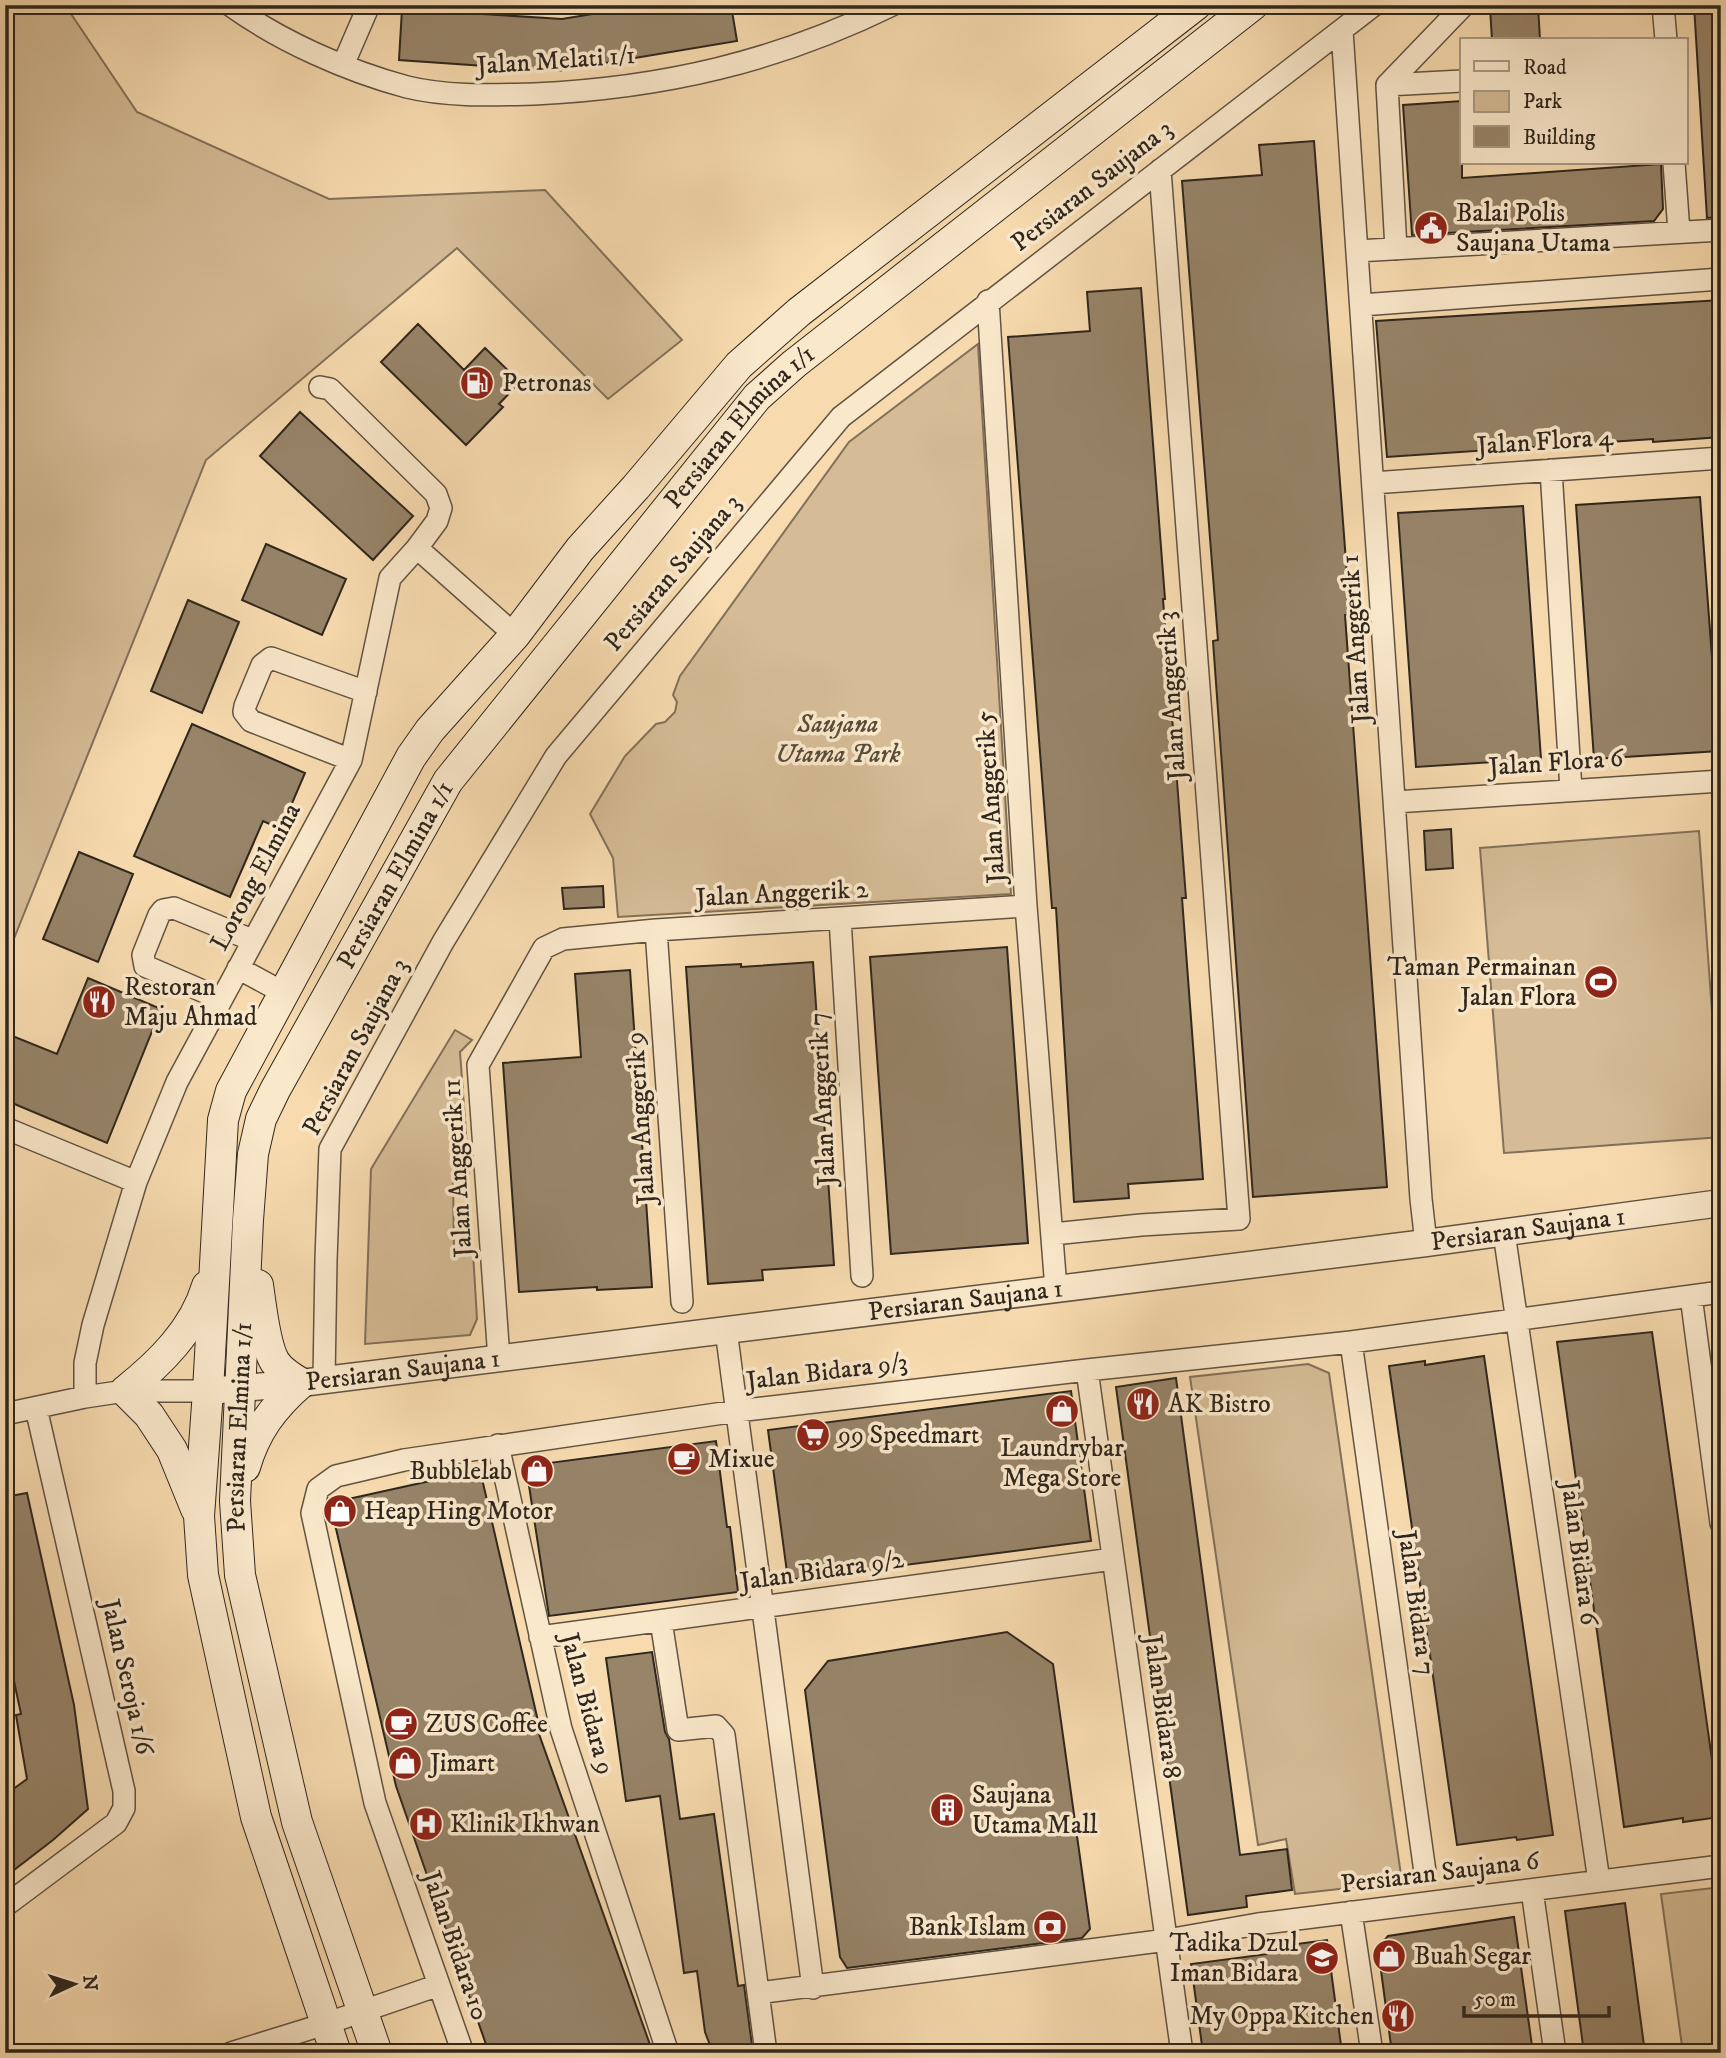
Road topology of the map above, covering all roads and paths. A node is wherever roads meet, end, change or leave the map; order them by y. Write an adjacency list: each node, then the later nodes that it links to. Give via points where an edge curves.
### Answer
1 (230, 5): 11 (street, Jalan Melati 1/1, via 262,29)
2 (369, 5): 11 (street)
3 (892, 5): 11 (street, Jalan Melati 1/1, via 778,54 703,74 624,87 480,96 409,87)
4 (1196, 5): 28 (main road, Persiaran Elmina 1/1, via 799,312 738,365 580,549)
5 (1253, 5): 45 (main road, Persiaran Elmina 1/1, via 757,397 448,781 261,1119)
6 (1374, 5): 9 (street, Persiaran Saujana 3)
7 (1464, 5): 13 (street)
8 (1663, 5): 10 (street)
9 (1342, 31): 15 (street, Persiaran Saujana 3); 19 (street, Jalan Anggerik 1)
10 (1666, 38)
11 (343, 65)
12 (1460, 80): 13 (street)
13 (1387, 85): 18 (street)
14 (1674, 164): 17 (street)
15 (1160, 170): 21 (street, Persiaran Saujana 3); 47 (street, Jalan Anggerik 3, via 1239,1219)
16 (1721, 230): 17 (street)
17 (1679, 232): 18 (street)
18 (1396, 249): 19 (street)
19 (1357, 251): 22 (street, Jalan Anggerik 1)
20 (1721, 279): 22 (street)
21 (988, 302): 34 (street, Jalan Anggerik 5); 60 (street, Persiaran Saujana 3, via 841,417 556,756 443,942 330,1149 326,1260)
22 (1361, 305): 26 (street, Jalan Anggerik 1)
23 (320, 387): 27 (street, Lorong Elmina, via 330,389 436,494 437,522)
24 (1721, 458): 25 (street, Jalan Flora 4)
25 (1551, 470): 26 (street, Jalan Flora 4); 32 (street)
26 (1373, 483): 33 (street, Jalan Anggerik 1)
27 (417, 548): 28 (street); 29 (street, Lorong Elmina, via 390,578)
28 (515, 635): 40 (main road, Persiaran Elmina 1/1, via 411,757)
29 (366, 692): 30 (street, Lorong Elmina); 30 (street, via 271,658 262,665 245,706 251,721)
30 (351, 760): 37 (street, Lorong Elmina)
31 (1721, 781): 32 (street, Jalan Flora 6)
32 (1571, 790): 33 (street, Jalan Flora 6)
33 (1395, 802): 48 (street, Jalan Anggerik 1)
34 (1026, 906): 35 (street, Jalan Anggerik 2); 47 (street, Jalan Anggerik 5)
35 (840, 919): 36 (street, Jalan Anggerik 2); 50 (street, Jalan Anggerik 7)
36 (656, 930): 38 (street, Jalan Anggerik 2, via 563,939); 54 (street, Jalan Anggerik 9)
37 (252, 940): 39 (street, Lorong Elmina); 41 (street, via 174,908 159,915 144,955 145,966)
38 (544, 948): 58 (street, Jalan Anggerik 11, via 478,1065)
39 (238, 968): 40 (street); 41 (street, Lorong Elmina)
40 (284, 993): 49 (main road, Persiaran Elmina 1/1, via 232,1091 223,1120)
41 (221, 999): 43 (street, Lorong Elmina, via 177,1082)
42 (5, 1128): 43 (street)
43 (136, 1182): 64 (street, Lorong Elmina, via 93,1325 85,1363)
44 (1721, 1203): 46 (street, Persiaran Saujana 1)
45 (248, 1220): 60 (main road, via 263,1322 275,1361 289,1377); 61 (main road, Persiaran Elmina 1/1)
46 (1504, 1233): 48 (street, Persiaran Saujana 1); 55 (street, Jalan Bidara 6)
47 (1053, 1234): 51 (street, Jalan Anggerik 5)
48 (1426, 1242): 51 (street, Persiaran Saujana 1)
49 (215, 1263): 62 (main road, via 191,1323 151,1370); 63 (main road, Persiaran Elmina 1/1)
50 (862, 1276)
51 (1056, 1289): 56 (street, Persiaran Saujana 1)
52 (1721, 1292): 53 (street, Jalan Bidara 9/3)
53 (1691, 1296): 55 (street, Jalan Bidara 9/3); 72 (street)
54 (682, 1302)
55 (1517, 1320): 57 (street, Jalan Bidara 9/3); 79 (street, Jalan Bidara 6)
56 (726, 1330): 58 (street, Persiaran Saujana 1); 66 (street)
57 (1351, 1342): 59 (street, Jalan Bidara 9/3); 78 (street, Jalan Bidara 7)
58 (499, 1359): 60 (street, Persiaran Saujana 1)
59 (1087, 1370): 66 (street, Jalan Bidara 9/3); 73 (street, Jalan Bidara 8)
60 (313, 1382): 61 (street, Persiaran Saujana 1); 70 (main road, via 286,1396 265,1419 251,1445)
61 (240, 1389): 63 (street, Persiaran Saujana 1); 70 (main road, Persiaran Elmina 1/1)
62 (125, 1391): 63 (street, Persiaran Elmina 1/1); 64 (street, Persiaran Elmina 1/1); 71 (main road, via 149,1415 172,1450)
63 (208, 1391): 71 (main road, Persiaran Elmina 1/1)
64 (85, 1397): 65 (street, Persiaran Elmina 1/1)
65 (36, 1408): 67 (street, Persiaran Elmina 1/1); 81 (street, Jalan Seroja 1/6, via 101,1685 124,1808 116,1823)
66 (737, 1411): 68 (street, Jalan Bidara 9/3); 74 (street)
67 (5, 1414)
68 (498, 1445): 69 (street, Jalan Bidara 9/3, via 336,1476); 76 (street, Jalan Bidara 9)
69 (318, 1489): 84 (street, Jalan Bidara 10, via 312,1513 375,1803)
70 (235, 1501): 87 (main road, Persiaran Elmina 1/1, via 240,1575 297,1822)
71 (199, 1516): 88 (main road, Persiaran Elmina 1/1, via 203,1575 256,1817)
72 (1721, 1523)
73 (1113, 1559): 74 (street, Jalan Bidara 9/2); 83 (street, Jalan Bidara 8)
74 (762, 1607): 75 (street, Jalan Bidara 9/2); 85 (street)
75 (661, 1621): 76 (street, Jalan Bidara 9/2); 86 (street, via 678,1730 716,1726 724,1735)
76 (540, 1637): 93 (street, Jalan Bidara 9, via 561,1729)
77 (1721, 1866): 79 (street, Persiaran Saujana 6)
78 (1425, 1872)
79 (1599, 1881): 80 (street, Persiaran Saujana 6)
80 (1532, 1890): 82 (street, Persiaran Saujana 6); 97 (street)
81 (5, 1906)
82 (1351, 1912): 83 (street, Persiaran Saujana 6); 96 (street)
83 (1167, 1940): 85 (street, Persiaran Saujana 6); 95 (street, Jalan Bidara 8)
84 (439, 1985): 87 (street); 92 (street, Jalan Bidara 10)
85 (813, 1988): 86 (street, Persiaran Saujana 6)
86 (758, 1993): 94 (street)
87 (362, 2011): 88 (street); 91 (main road, Persiaran Elmina 1/1)
88 (326, 2024): 89 (street); 90 (main road, Persiaran Elmina 1/1)
89 (245, 2051)
90 (336, 2053)
91 (377, 2053)
92 (463, 2053)
93 (668, 2053)
94 (766, 2053)
95 (1182, 2053)
96 (1372, 2053)
97 (1555, 2053)

